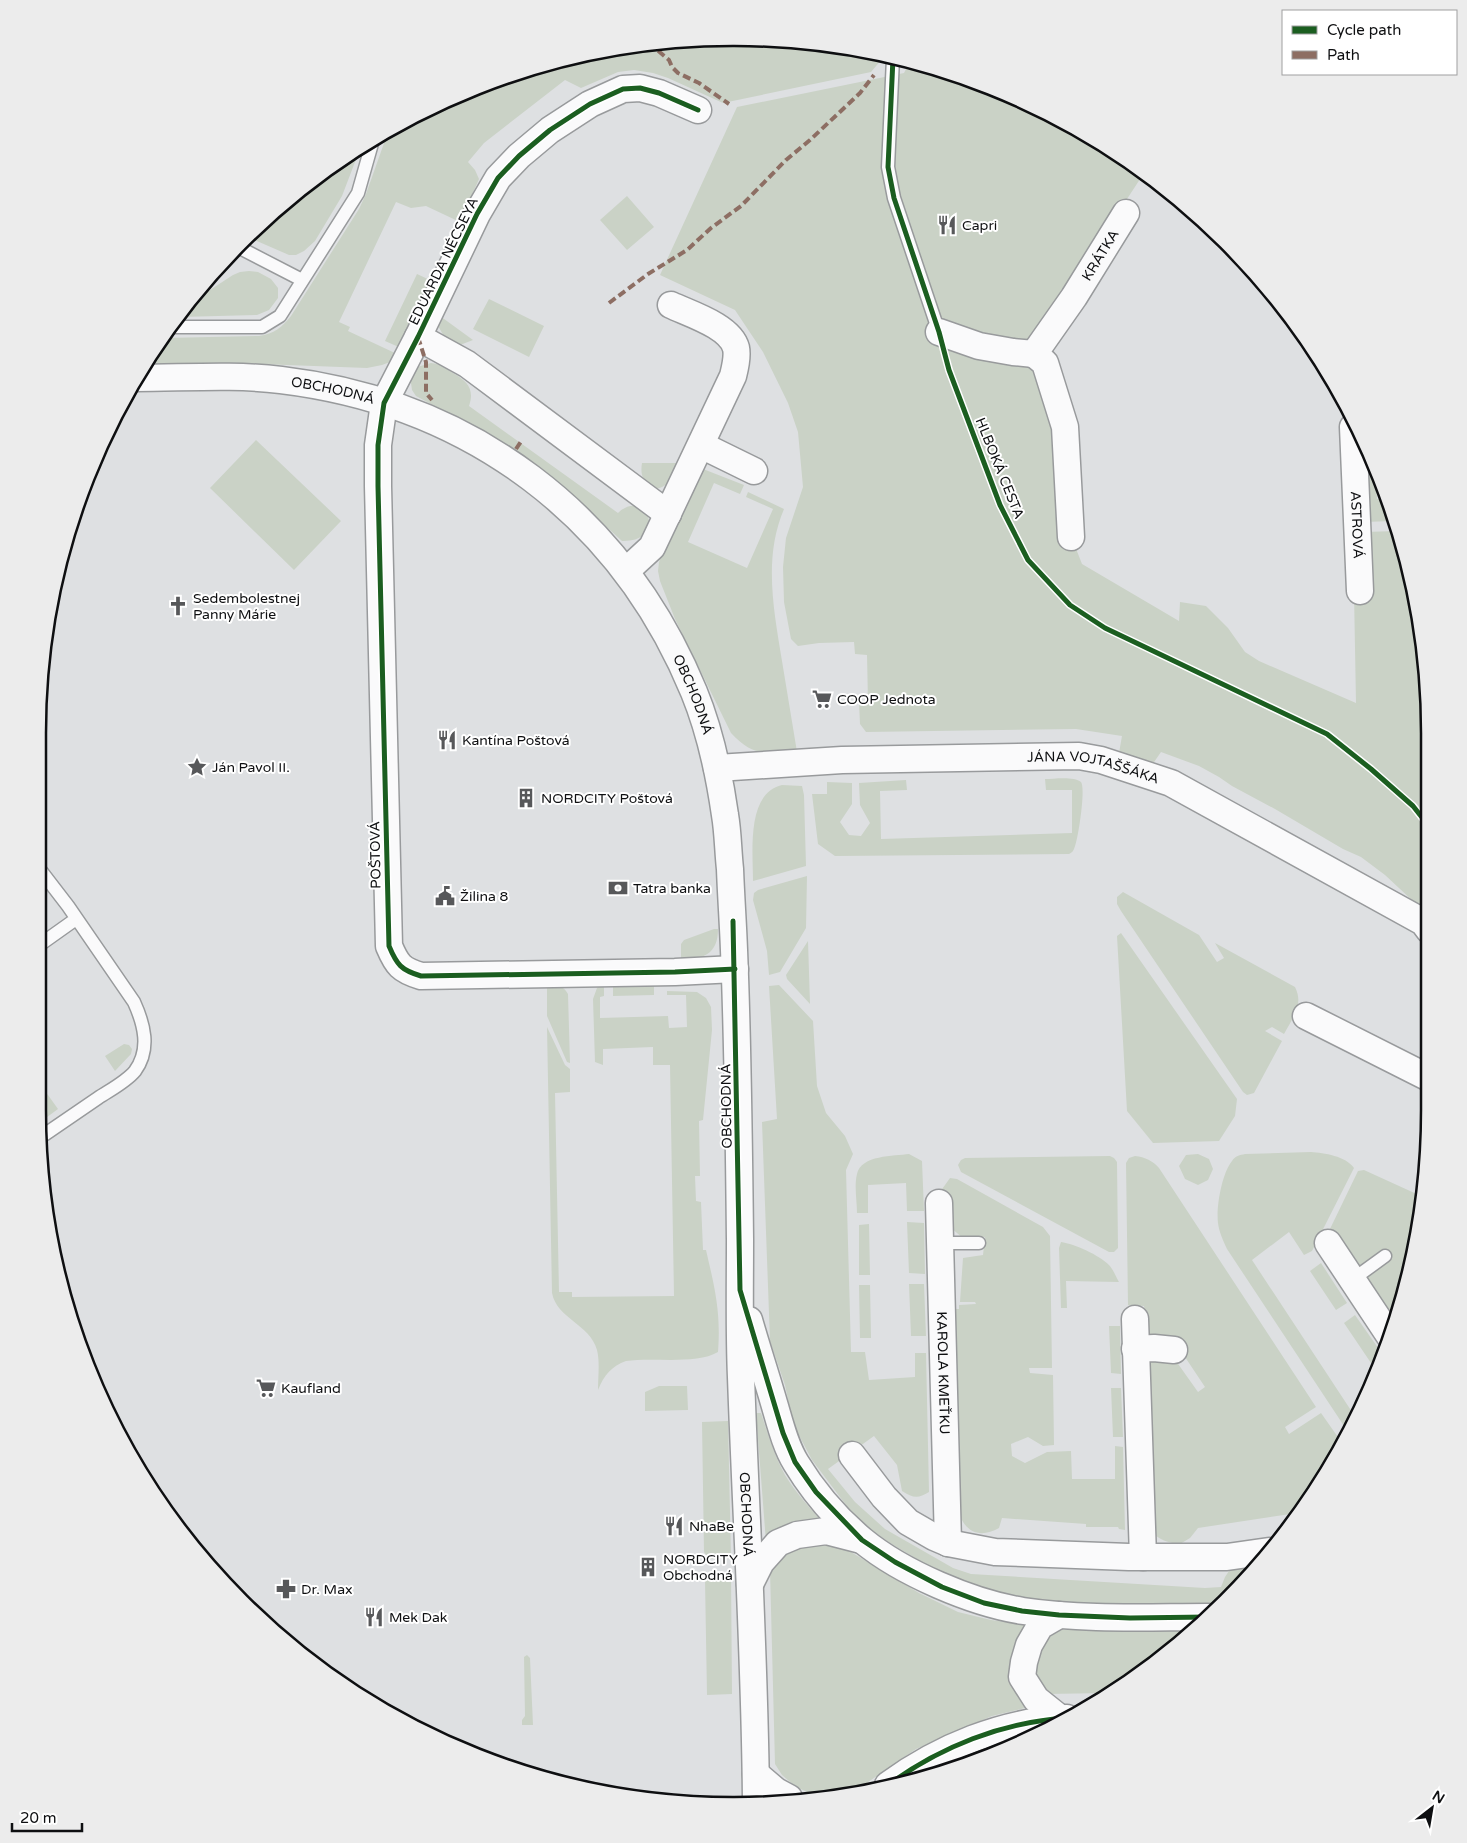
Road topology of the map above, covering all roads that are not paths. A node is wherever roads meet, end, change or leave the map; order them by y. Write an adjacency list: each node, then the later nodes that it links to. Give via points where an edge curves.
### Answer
1 (893, 65): 9 (lane, via 888,167 894,198)
2 (698, 110): 10 (street, EDUARDA NÉCSEYA, via 659,93 640,88 623,89 590,104 550,130 498,178 477,214)
3 (370, 151): 6 (lane, via 358,193)
4 (1126, 213): 11 (street, KRÁTKA)
5 (245, 251): 6 (lane)
6 (302, 280): 8 (lane, via 280,316 262,327)
7 (671, 305): 15 (street, via 722,329 736,348 733,376)
8 (180, 327)
9 (938, 332): 11 (street, via 979,346)
10 (418, 337): 13 (street, EDUARDA NÉCSEYA); 17 (street, EDUARDA NÉCSEYA, via 467,364)
11 (1034, 354): 18 (street, via 1045,363 1065,427)
12 (146, 378): 13 (street, OBCHODNÁ, via 282,380)
13 (384, 403): 19 (street, OBCHODNÁ, via 443,425 510,462 579,517); 26 (street, POŠTOVÁ, via 378,445 382,655 389,946 396,962 421,976)
14 (1354, 438): 20 (street, ASTROVÁ)
15 (701, 445): 16 (street); 17 (street)
16 (754, 471)
17 (668, 514): 19 (street, via 652,548)
18 (1071, 537)
19 (626, 570): 21 (street, OBCHODNÁ, via 672,642 695,694)
20 (1360, 591)
21 (717, 768): 24 (street, JÁNA VOJTAŠŠÁKA, via 852,760 1079,756 1101,760 1171,783); 26 (street, OBCHODNÁ, via 726,820)
22 (46, 879): 23 (lane)
23 (76, 919): 25 (lane); 29 (lane, via 142,1018 143,1056 135,1071 120,1084)
24 (1421, 921)
25 (46, 940)
26 (735, 969): 36 (street, OBCHODNÁ)
27 (1306, 1016): 28 (street)
28 (1421, 1074)
29 (47, 1132)
30 (939, 1203): 31 (street, KAROLA KMEŤKU)
31 (941, 1243): 32 (lane); 43 (street, KAROLA KMEŤKU)
32 (979, 1243)
33 (1328, 1243): 35 (street)
34 (1385, 1256): 35 (lane)
35 (1352, 1280): 38 (street)
36 (740, 1290): 42 (street, via 783,1433 795,1462 816,1492); 46 (street, OBCHODNÁ)
37 (1135, 1319): 39 (street)
38 (1385, 1328)
39 (1136, 1349): 40 (street); 45 (street)
40 (1174, 1350)
41 (852, 1456): 43 (street, via 908,1522)
42 (862, 1540): 46 (street, via 826,1531 797,1535 778,1543 761,1562); 47 (street, via 894,1562 951,1590 1022,1611)
43 (948, 1543): 45 (street, via 995,1552)
44 (1259, 1552): 45 (street, via 1226,1557)
45 (1143, 1557)
46 (750, 1584): 51 (street, OBCHODNÁ)
47 (1059, 1615): 48 (street); 49 (street, via 1040,1626 1029,1645 1022,1677 1036,1699)
48 (1197, 1616)
49 (1059, 1715)
50 (1047, 1721): 52 (street, via 1014,1726 976,1738 938,1754)
51 (756, 1774): 53 (street); 54 (street, OBCHODNÁ)
52 (901, 1776)
53 (783, 1795)
54 (756, 1796)

